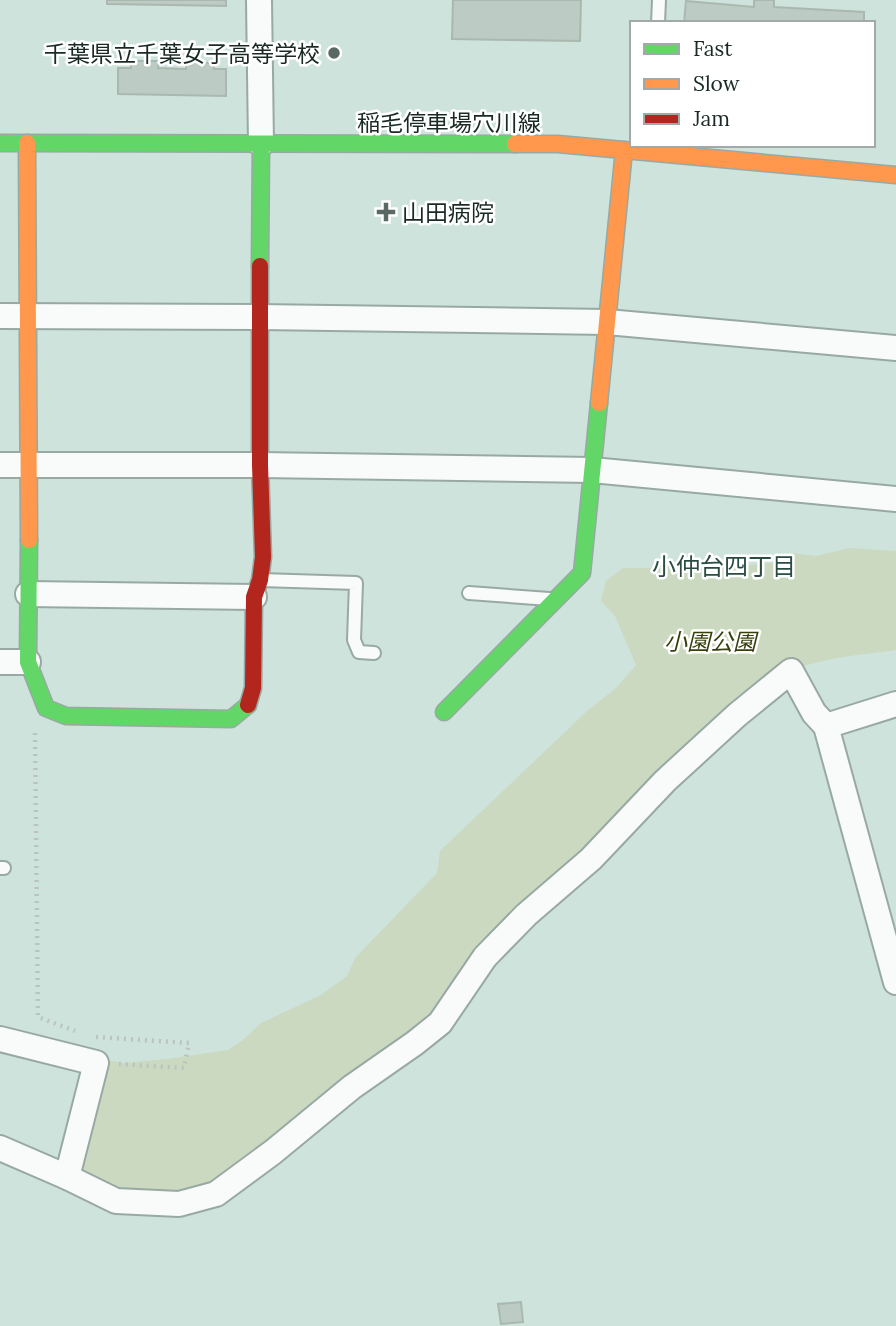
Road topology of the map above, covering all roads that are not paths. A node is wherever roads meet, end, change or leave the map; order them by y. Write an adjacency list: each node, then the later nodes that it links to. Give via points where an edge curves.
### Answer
1 (259, 0): 6 (street)
2 (659, 0): 3 (lane)
3 (658, 21)
4 (0, 143): 5 (street, 稲毛停車場穴川線)
5 (27, 143): 6 (street, 稲毛停車場穴川線); 11 (street)
6 (261, 144): 7 (street, 稲毛停車場穴川線, via 558,144); 12 (street)
7 (624, 150): 8 (street, 稲毛停車場穴川線); 13 (street)
8 (687, 150): 9 (street, 稲毛停車場穴川線)
9 (896, 175)
10 (0, 316): 11 (street)
11 (28, 316): 12 (street); 16 (street)
12 (259, 317): 13 (street); 17 (street)
13 (607, 322): 14 (street); 18 (street)
14 (896, 348)
15 (0, 465): 16 (street)
16 (29, 465): 17 (street); 22 (street)
17 (260, 465): 18 (street); 20 (street, via 263,557)
18 (592, 470): 19 (street); 23 (street, via 582,573)
19 (896, 499)
20 (257, 588): 22 (street); 24 (lane, via 356,583 354,640 359,652); 26 (street, via 253,688 248,708 230,719 66,716 46,708)
21 (469, 593): 23 (lane)
22 (29, 594): 26 (street)
23 (554, 599): 28 (street)
24 (374, 653)
25 (0, 662): 26 (street)
26 (28, 662)
27 (896, 704): 29 (street)
28 (444, 712)
29 (825, 726): 30 (street); 33 (street, via 791,671 665,781 592,859 517,924 485,957 440,1023 216,1194 179,1204 116,1201)
30 (896, 982)
31 (0, 1039): 33 (street, via 96,1063)
32 (0, 1148): 33 (street)
33 (67, 1177)

